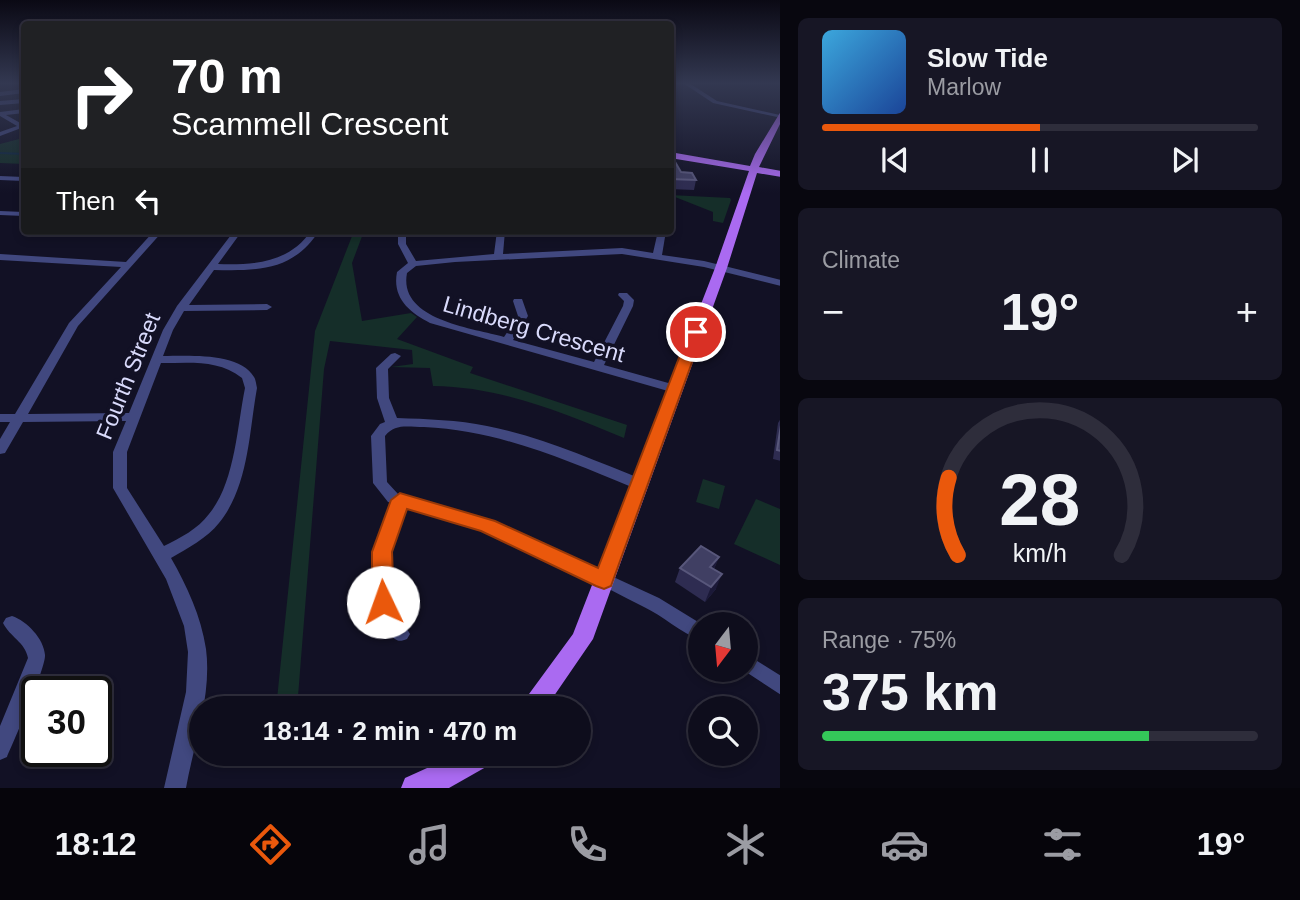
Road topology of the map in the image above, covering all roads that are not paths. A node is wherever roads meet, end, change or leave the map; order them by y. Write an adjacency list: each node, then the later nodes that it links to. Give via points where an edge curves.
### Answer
1 (776, 120): 4 (main road)
2 (21, 127): 3 (street)
3 (0, 134)
4 (759, 154): 6 (main road); 7 (main road); 8 (main road)
5 (674, 158): 6 (main road)
6 (710, 163): 7 (main road); 11 (main road, via 736,172)
7 (754, 169): 8 (main road); 11 (main road)
8 (780, 174): 11 (main road)
9 (0, 178): 10 (street)
10 (21, 179)
11 (749, 185): 26 (main road)
12 (0, 213): 13 (street)
13 (21, 214)
14 (155, 235): 24 (street)
15 (235, 235): 25 (street, Fourth Street)
16 (313, 235): 25 (street, via 305,249 286,259 248,267)
17 (402, 235): 23 (street)
18 (501, 235): 21 (street)
19 (661, 235): 20 (street)
20 (657, 255): 21 (street, Lindberg Crescent, via 614,251); 26 (street, Lindberg Crescent)
21 (498, 256): 23 (street, Lindberg Crescent)
22 (0, 257): 24 (street)
23 (413, 264): 32 (street, Lindberg Crescent, via 404,269 400,283 404,298 414,309 439,323)
24 (129, 265): 39 (street, via 73,325)
25 (213, 267): 31 (street, Fourth Street)
26 (721, 268): 27 (street); 36 (main road)
27 (780, 282)
28 (623, 295): 35 (street, via 628,306)
29 (518, 301): 32 (street, via 523,316)
30 (267, 307): 31 (street)
31 (181, 308): 34 (street, Fourth Street)
32 (507, 341): 35 (street, Lindberg Crescent)
33 (395, 356): 40 (street, via 382,368 383,398)
34 (156, 360): 37 (street, Fourth Street); 44 (street, via 205,359 229,364 248,377 251,388 232,484 222,509 200,531)
35 (597, 367): 36 (street, Lindberg Crescent)
36 (675, 389): 42 (main road)
37 (132, 417): 39 (street); 44 (street, Fourth Street, via 120,452 120,488)
38 (0, 418): 39 (street)
39 (20, 418): 41 (street)
40 (392, 423): 42 (street, via 441,424 518,438); 43 (street, via 378,436 379,471 384,491)
41 (0, 450)
42 (639, 484): 45 (main road)
43 (400, 500): 45 (street, via 488,526); 48 (street, via 381,562 385,613)
44 (160, 556): 54 (street, Fourth Street, via 185,597 197,676)
45 (604, 580): 47 (street); 51 (main road, via 582,639)
46 (12, 622): 52 (street, via 29,637 37,658)
47 (688, 625)
48 (401, 634)
49 (758, 671): 50 (street)
50 (780, 687)
51 (540, 696)
52 (0, 750)
53 (463, 766): 55 (main road)
54 (175, 788)
55 (415, 788)

